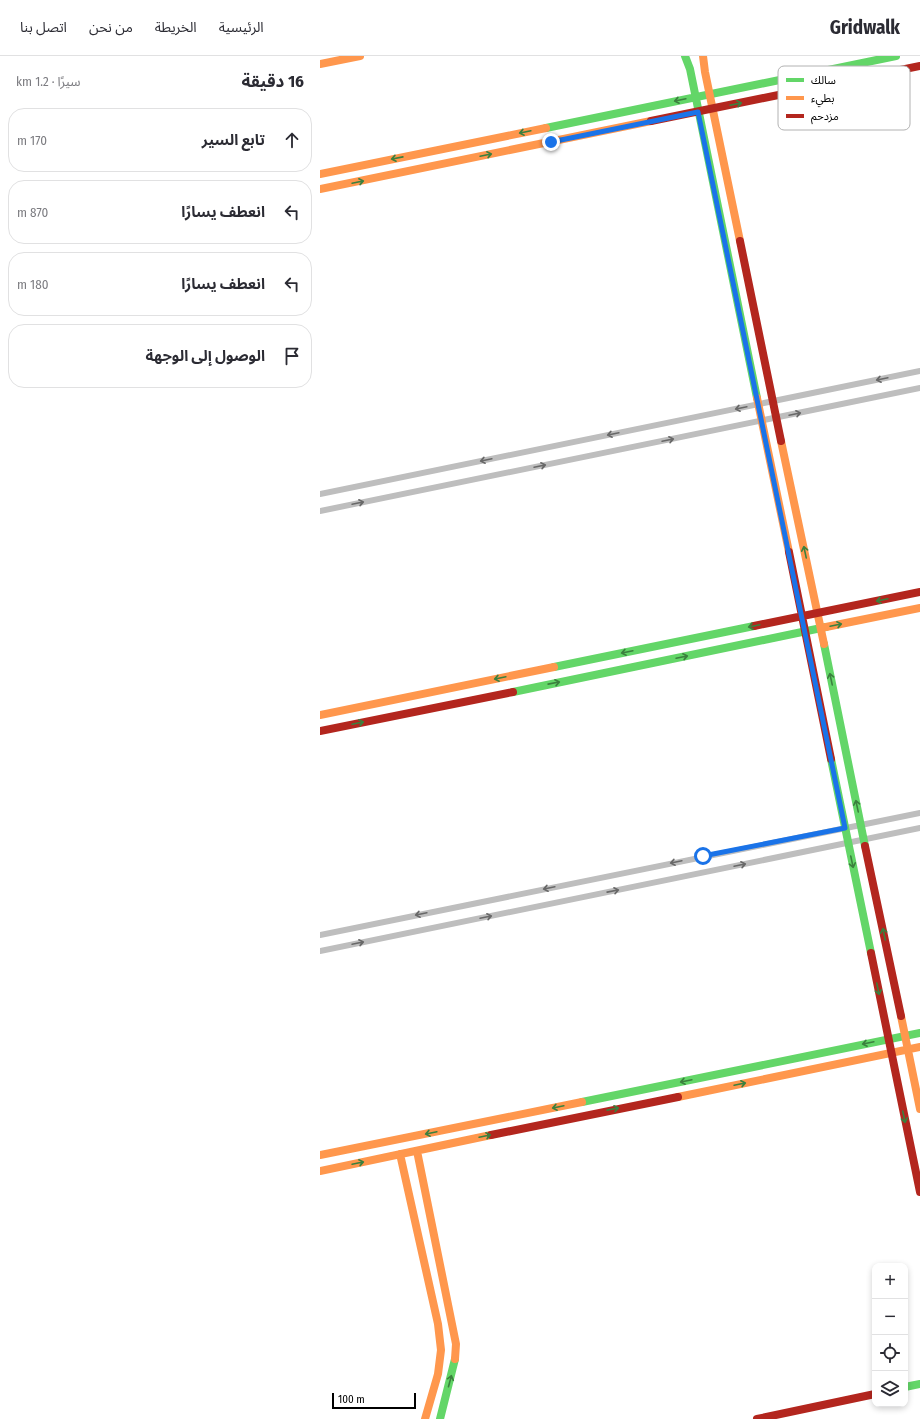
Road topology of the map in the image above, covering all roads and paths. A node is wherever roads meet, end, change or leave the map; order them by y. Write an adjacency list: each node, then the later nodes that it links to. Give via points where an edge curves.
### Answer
1 (356, 56): 5 (street)
2 (685, 56): 12 (street)
3 (704, 56): 10 (street)
4 (896, 56): 6 (street)
5 (325, 61)
6 (847, 66)
7 (920, 66): 8 (street, one-way to 7)
8 (910, 68)
9 (778, 80): 10 (street)
10 (711, 94): 12 (street); 13 (street)
11 (778, 95): 13 (street, one-way to 11)
12 (695, 97): 14 (street); 15 (street, one-way to 15)
13 (714, 108): 14 (street); 19 (street)
14 (698, 112): 16 (street, one-way to 14); 20 (street)
15 (320, 174)
16 (320, 189)
17 (920, 371): 19 (street, one-way to 19)
18 (920, 388): 21 (street, one-way to 18)
19 (774, 401): 20 (street); 21 (street)
20 (758, 404): 22 (street); 23 (street, one-way to 23)
21 (777, 417): 22 (street); 27 (street, one-way to 21)
22 (761, 421): 24 (street, one-way to 22); 28 (street)
23 (320, 494)
24 (320, 511)
25 (920, 592): 27 (street, one-way to 27)
26 (920, 608): 29 (street, one-way to 26)
27 (818, 613): 28 (street); 29 (street)
28 (801, 616): 30 (street); 31 (street, one-way to 31)
29 (821, 628): 30 (street); 34 (street, one-way to 29)
30 (804, 632): 32 (street, one-way to 30); 35 (street)
31 (320, 715)
32 (320, 731)
33 (920, 813): 34 (street)
34 (861, 825): 35 (street); 37 (street)
35 (845, 828): 38 (street); 39 (street, one-way to 39)
36 (920, 828): 37 (street)
37 (864, 840): 38 (street); 42 (street, one-way to 37)
38 (848, 843): 40 (street, one-way to 38); 43 (street, one-way to 43)
39 (320, 935)
40 (320, 951)
41 (920, 1033): 42 (street)
42 (905, 1036): 43 (street); 45 (street)
43 (888, 1039): 46 (street); 47 (street, one-way to 47)
44 (920, 1047): 45 (street)
45 (908, 1050): 46 (street); 48 (street)
46 (891, 1053): 49 (street, one-way to 46); 54 (street, one-way to 54)
47 (595, 1099): 49 (street); 52 (street, one-way to 52)
48 (920, 1109)
49 (598, 1112): 50 (street, one-way to 49)
50 (417, 1151): 51 (street); 59 (street, one-way to 50, via 455,1362 456,1344)
51 (400, 1154): 53 (street, one-way to 51); 58 (street, via 442,1350)
52 (320, 1155)
53 (320, 1171)
54 (920, 1192)
55 (920, 1384): 56 (street)
56 (908, 1386)
57 (872, 1395): 60 (street)
58 (425, 1419)
59 (440, 1419)
60 (757, 1419)

